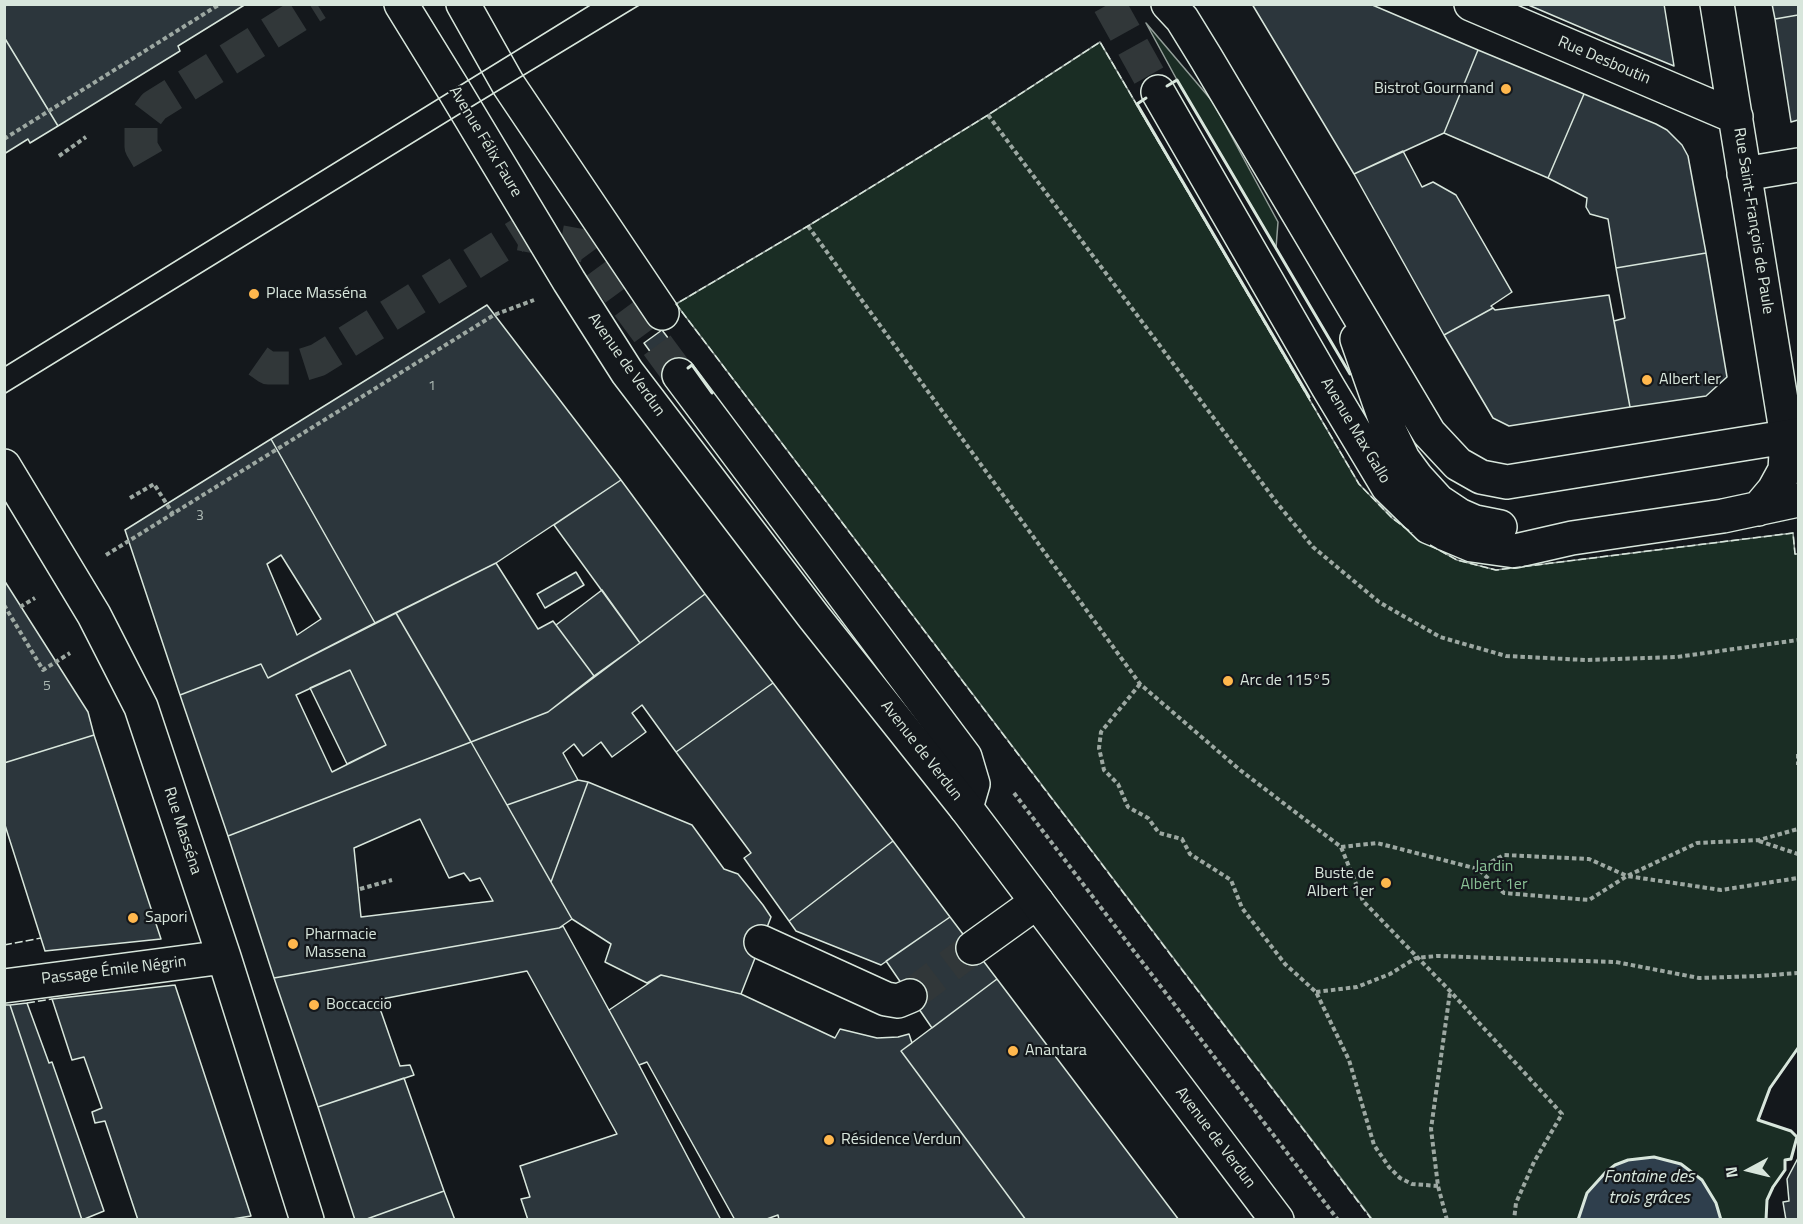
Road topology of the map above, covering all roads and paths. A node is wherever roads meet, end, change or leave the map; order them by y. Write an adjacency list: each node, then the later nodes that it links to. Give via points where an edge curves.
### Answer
1 (220, 4): 11 (path)
2 (401, 4): 17 (main road, Avenue Félix Faure)
3 (463, 4): 19 (main road, via 508,84)
4 (1471, 4): 9 (main road, Rue Desboutin)
5 (1717, 4): 9 (main road, Rue Saint-François de Paule)
6 (1182, 9): 16 (main road)
7 (1158, 92): 27 (main road, Avenue Max Gallo, via 1388,487 1429,527 1472,544 1515,550)
8 (988, 115): 32 (path, via 1313,547 1379,602 1440,637 1506,656 1585,660 1677,657)
9 (1736, 117): 14 (main road, Rue Saint-François de Paule)
10 (86, 137): 12 (path)
11 (4, 139)
12 (59, 156)
13 (1798, 165): 14 (main road)
14 (1744, 174): 21 (main road, Rue Saint-François de Paule)
15 (808, 226): 33 (path)
16 (1330, 265): 21 (main road, via 1429,433 1458,464 1481,477 1507,482 1530,480); 27 (main road, via 1389,430 1417,478 1438,501 1475,522)
17 (568, 280): 36 (main road, Avenue de Verdun, via 627,372)
18 (538, 298): 26 (path, via 494,315)
19 (662, 313)
20 (679, 375): 36 (main road, via 965,757 973,784)
21 (1793, 436): 25 (main road, Rue Saint-François de Paule, via 1785,470)
22 (4, 466): 28 (main road, Rue Masséna)
23 (130, 498): 26 (path, via 154,484)
24 (1798, 500): 25 (main road, Avenue Max Gallo)
25 (1758, 510): 27 (main road, Avenue Max Gallo)
26 (173, 514): 28 (path)
27 (1572, 538)
28 (71, 576): 30 (path); 31 (main road, Rue Masséna)
29 (4, 605): 31 (path, via 43,670)
30 (20, 607)
31 (104, 633): 49 (main road, Rue Masséna, via 141,707)
32 (1798, 640)
33 (1140, 684): 39 (path, via 1240,770); 54 (path, via 1101,732 1099,748 1104,770 1118,784 1128,807 1148,818 1159,833 1182,839 1190,854 1231,880 1242,908 1285,964)
34 (1798, 754): 35 (path)
35 (1798, 765)
36 (966, 808): 46 (main road, Avenue de Verdun)
37 (1798, 829): 38 (path)
38 (1759, 840): 40 (path); 42 (path, via 1697,843)
39 (1341, 847): 41 (path, via 1377,843); 50 (path, via 1363,901)
40 (1798, 854)
41 (1478, 868): 42 (path, via 1504,855 1588,859); 42 (path, via 1504,893 1589,900)
42 (1627, 876): 43 (path, via 1721,890)
43 (1798, 878)
44 (392, 880): 45 (path)
45 (360, 889)
46 (1037, 902): 48 (main road); 58 (main road, Avenue de Verdun)
47 (760, 942): 55 (main road, via 886,999 898,1001)
48 (974, 948)
49 (224, 957): 52 (main road, Passage Émile Négrin); 57 (main road, Rue Masséna)
50 (1416, 958): 51 (path, via 1616,962 1699,978); 53 (path); 54 (path, via 1357,987)
51 (1798, 972)
52 (4, 986)
53 (1450, 991): 56 (path, via 1431,1129); 60 (path, via 1562,1114 1525,1182)
54 (1316, 992): 56 (path, via 1349,1060 1374,1145 1400,1178 1412,1184)
55 (910, 996)
56 (1438, 1186): 59 (path)
57 (307, 1220)
58 (1277, 1220)
59 (1447, 1220)
60 (1514, 1220)

